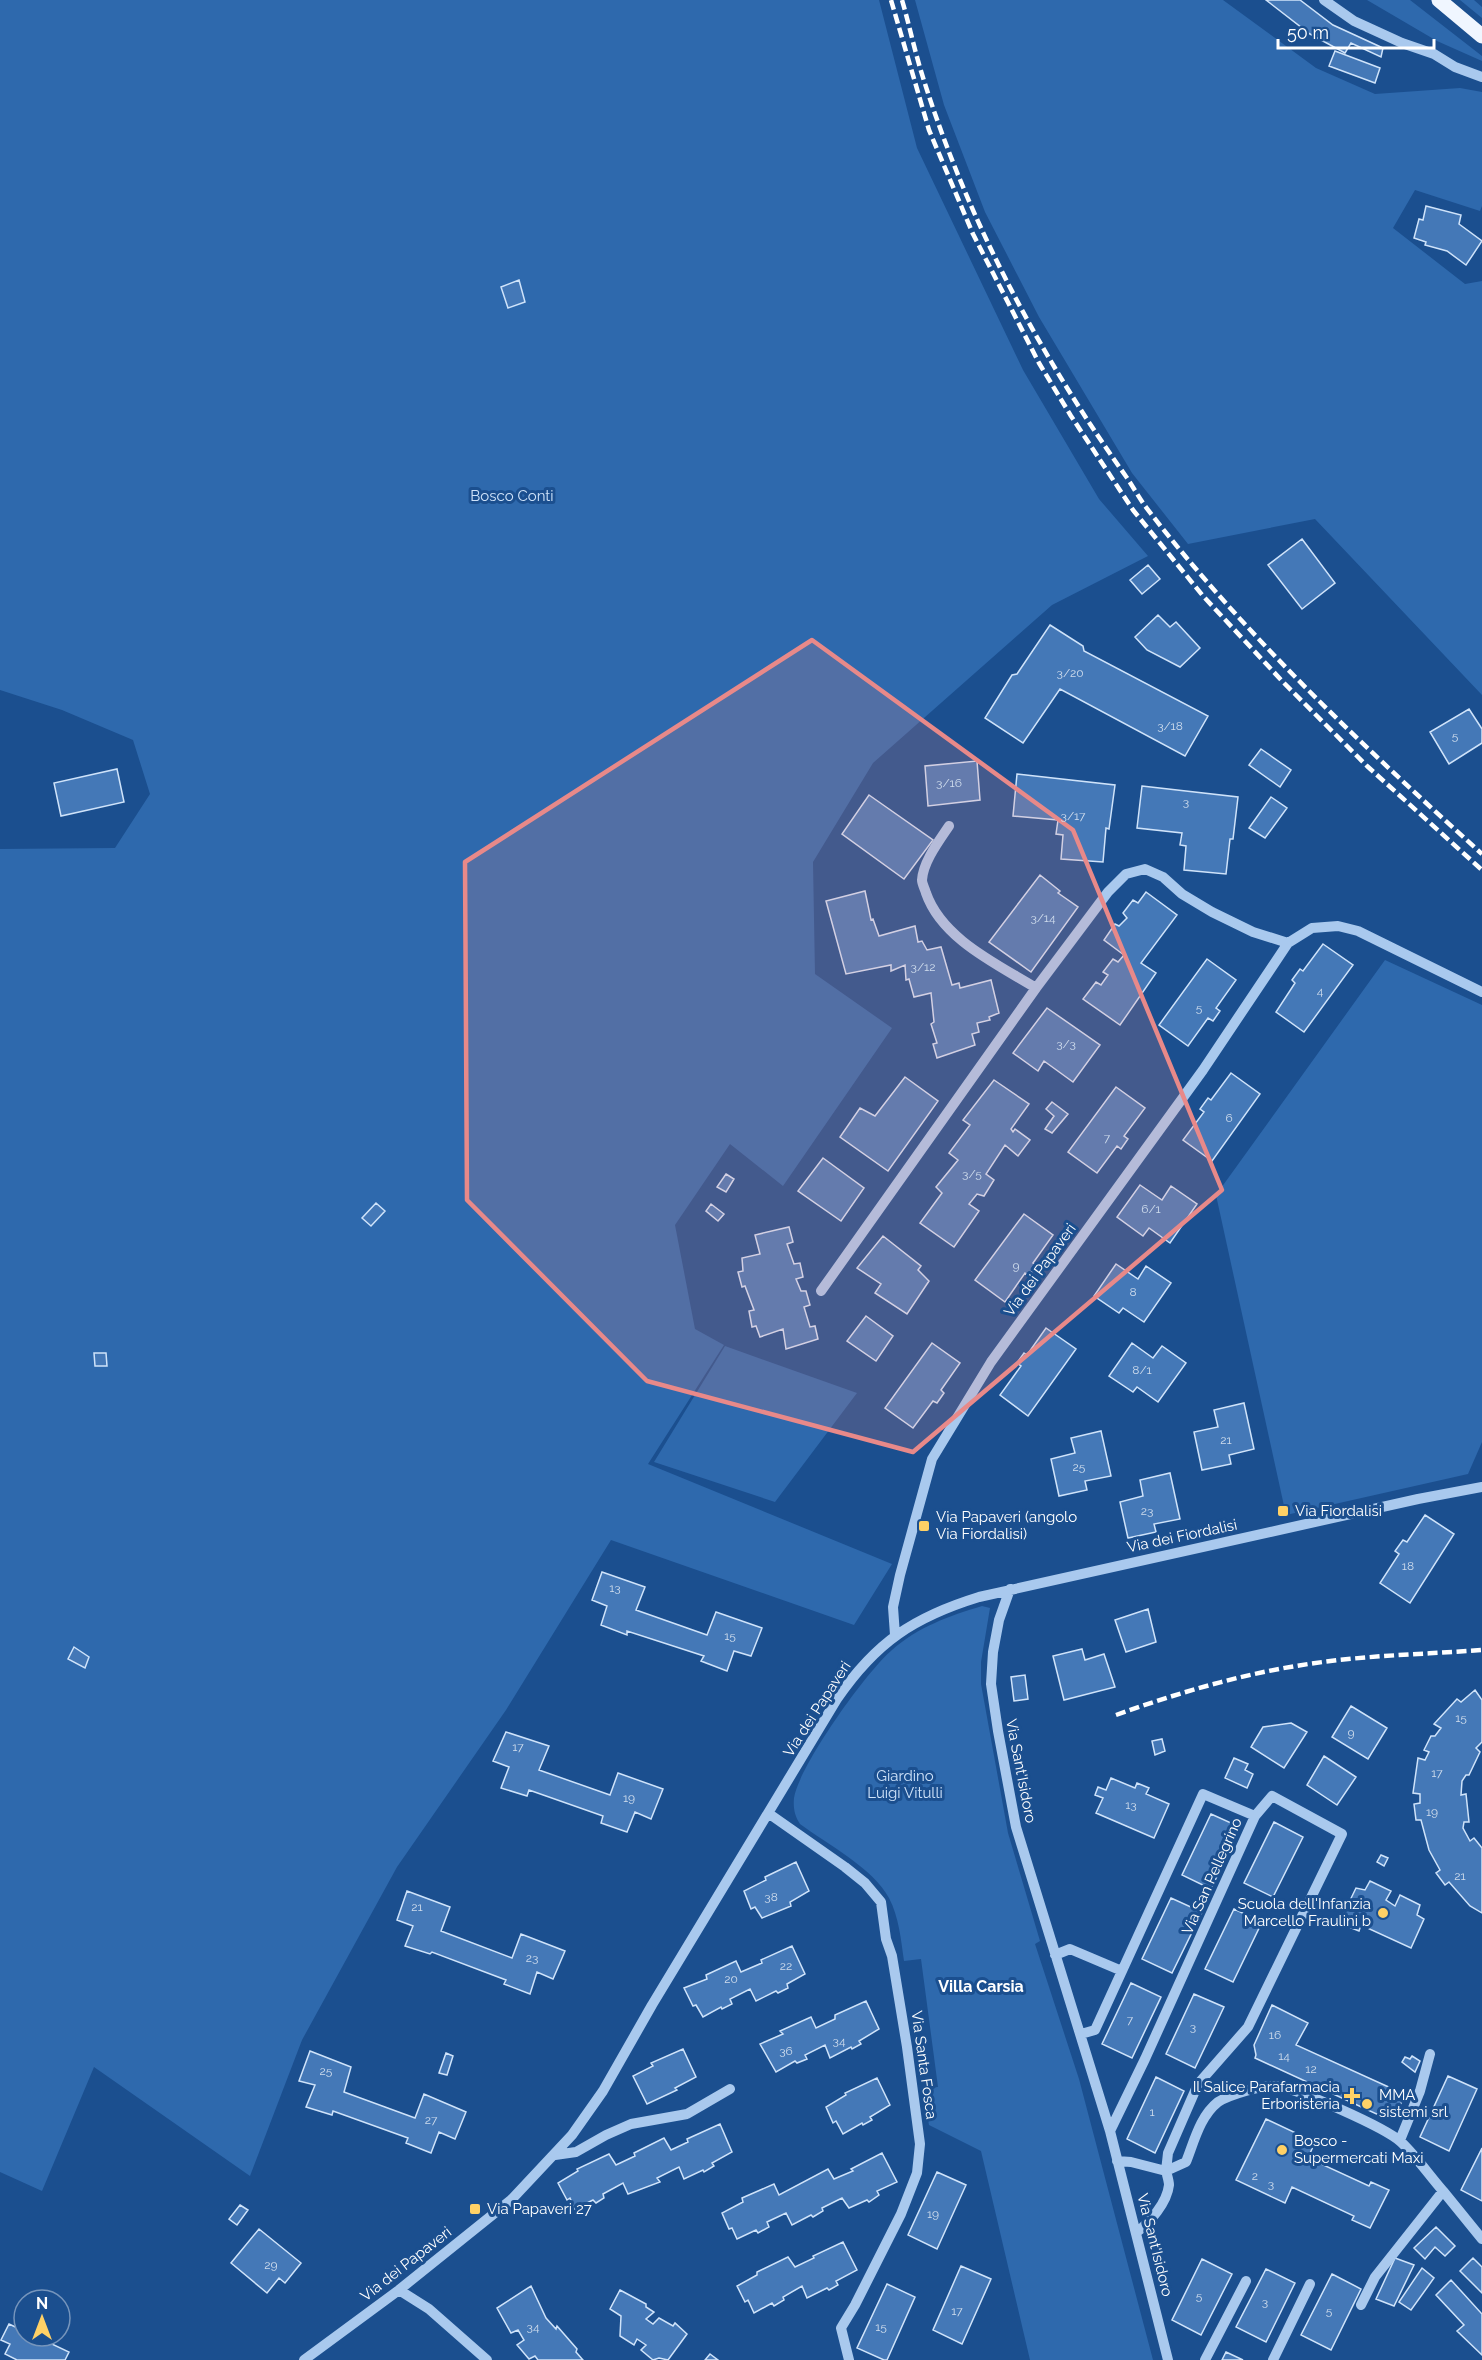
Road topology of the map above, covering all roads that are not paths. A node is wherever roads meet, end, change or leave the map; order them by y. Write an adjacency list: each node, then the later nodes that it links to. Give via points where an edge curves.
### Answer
1 (1324, 0): 4 (street, via 1354,21)
2 (1439, 0): 3 (main road)
3 (1482, 36)
4 (1482, 77)
5 (949, 826): 7 (street, via 932,852 922,881 930,905 942,923 970,946)
6 (1288, 944): 7 (street, via 1212,912 1145,869 1126,874 1108,892); 8 (street, Via dei Papaveri, via 1312,928 1338,926 1358,931); 12 (street, Via dei Papaveri, via 1203,1070 991,1362 932,1459 893,1607)
7 (1036, 988): 9 (street)
8 (1482, 992)
9 (821, 1292)
10 (1482, 1487): 11 (street, Via dei Fiordalisi)
11 (1010, 1589): 12 (street, Via dei Fiordalisi, via 949,1606); 15 (street, Via Sant'Isidoro, via 999,1620 991,1684 1016,1827)
12 (895, 1635): 13 (street, Via dei Papaveri, via 852,1678)
13 (768, 1813): 22 (street, Via dei Papaveri, via 603,2091); 34 (street, Via Santa Fosca, via 845,1867 881,1902 907,2047 920,2144 917,2173 901,2214 841,2328)
14 (1255, 1816): 16 (street, via 1203,1794); 20 (street, Via San Pellegrino); 24 (street, Via San Pellegrino, via 1272,1796 1342,1834 1248,2027 1198,2084 1168,2153)
15 (1055, 1955): 16 (street, via 1070,1949); 17 (street, Via Sant'Isidoro)
16 (1122, 1971): 17 (street, via 1095,2030)
17 (1081, 2034): 20 (street, Via Sant'Isidoro)
18 (1431, 2054): 21 (street)
19 (730, 2089): 22 (street, via 687,2114 631,2124 576,2152)
20 (1110, 2131): 23 (street, Via Sant'Isidoro)
21 (1400, 2140): 24 (street, via 1302,2093 1276,2086 1260,2087 1219,2102 1202,2121 1186,2162); 25 (street)
22 (555, 2155): 30 (street, Via dei Papaveri, via 511,2200)
23 (1117, 2161): 24 (street); 26 (street, Via Sant'Isidoro)
24 (1166, 2171): 26 (street, via 1169,2185 1160,2206 1152,2221)
25 (1443, 2191): 27 (street); 31 (street, via 1375,2277)
26 (1137, 2232): 35 (street, Via Sant'Isidoro)
27 (1482, 2239)
28 (1246, 2281): 36 (street)
29 (1310, 2284): 37 (street)
30 (399, 2290): 32 (street, Via dei Papaveri); 33 (street, via 429,2309)
31 (1361, 2305)
32 (304, 2360)
33 (488, 2360)
34 (849, 2360)
35 (1168, 2360)
36 (1205, 2360)
37 (1273, 2360)

